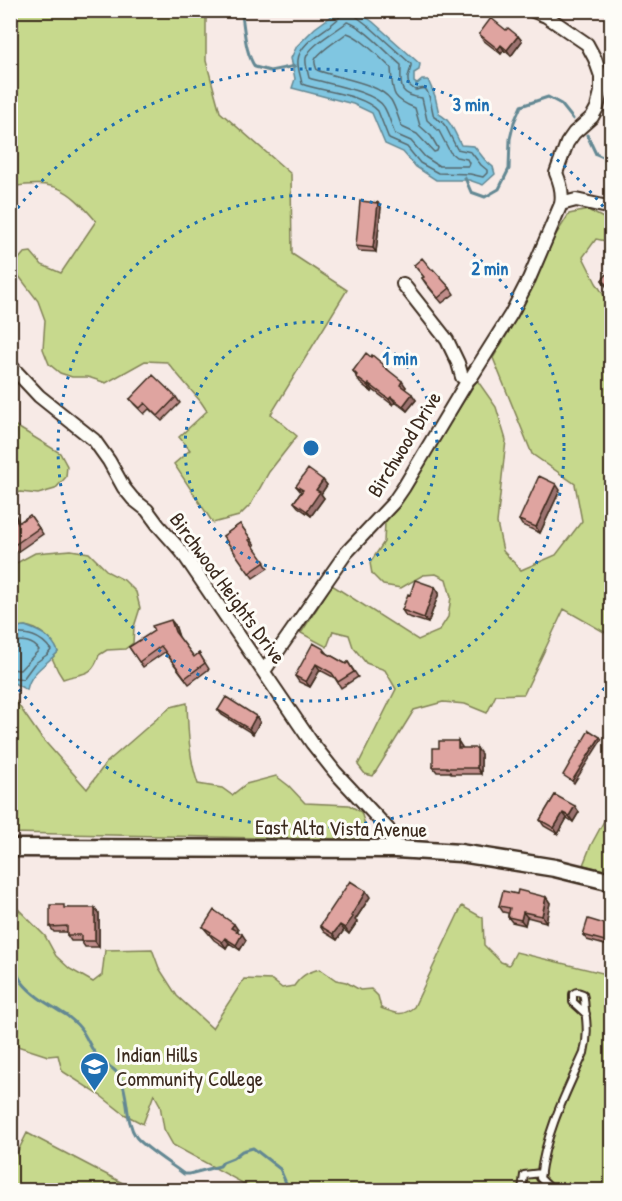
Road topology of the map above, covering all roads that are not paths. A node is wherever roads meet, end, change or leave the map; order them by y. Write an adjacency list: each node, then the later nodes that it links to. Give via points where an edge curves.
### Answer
1 (531, 10): 2 (street, via 587,44 601,76 597,108 567,143 556,173)
2 (561, 204): 3 (street, via 576,200); 6 (street, Birchwood Drive, via 511,315)
3 (612, 208)
4 (403, 284): 6 (street, via 447,340 462,377)
5 (10, 365): 7 (street, Birchwood Heights Drive, via 39,396 94,440 124,488 183,552)
6 (468, 380): 7 (street, Birchwood Drive, via 393,503 346,553)
7 (264, 671): 9 (street, Birchwood Heights Drive, via 329,765 387,829)
8 (10, 848): 9 (main road, East Alta Vista Avenue)
9 (396, 849): 10 (main road, East Alta Vista Avenue, via 460,853 552,867)
10 (612, 882)
11 (586, 1014): 12 (lane, via 584,1053 547,1140)
12 (541, 1173): 13 (lane, via 524,1175); 14 (lane, via 540,1178)
13 (522, 1191)
14 (552, 1191)

